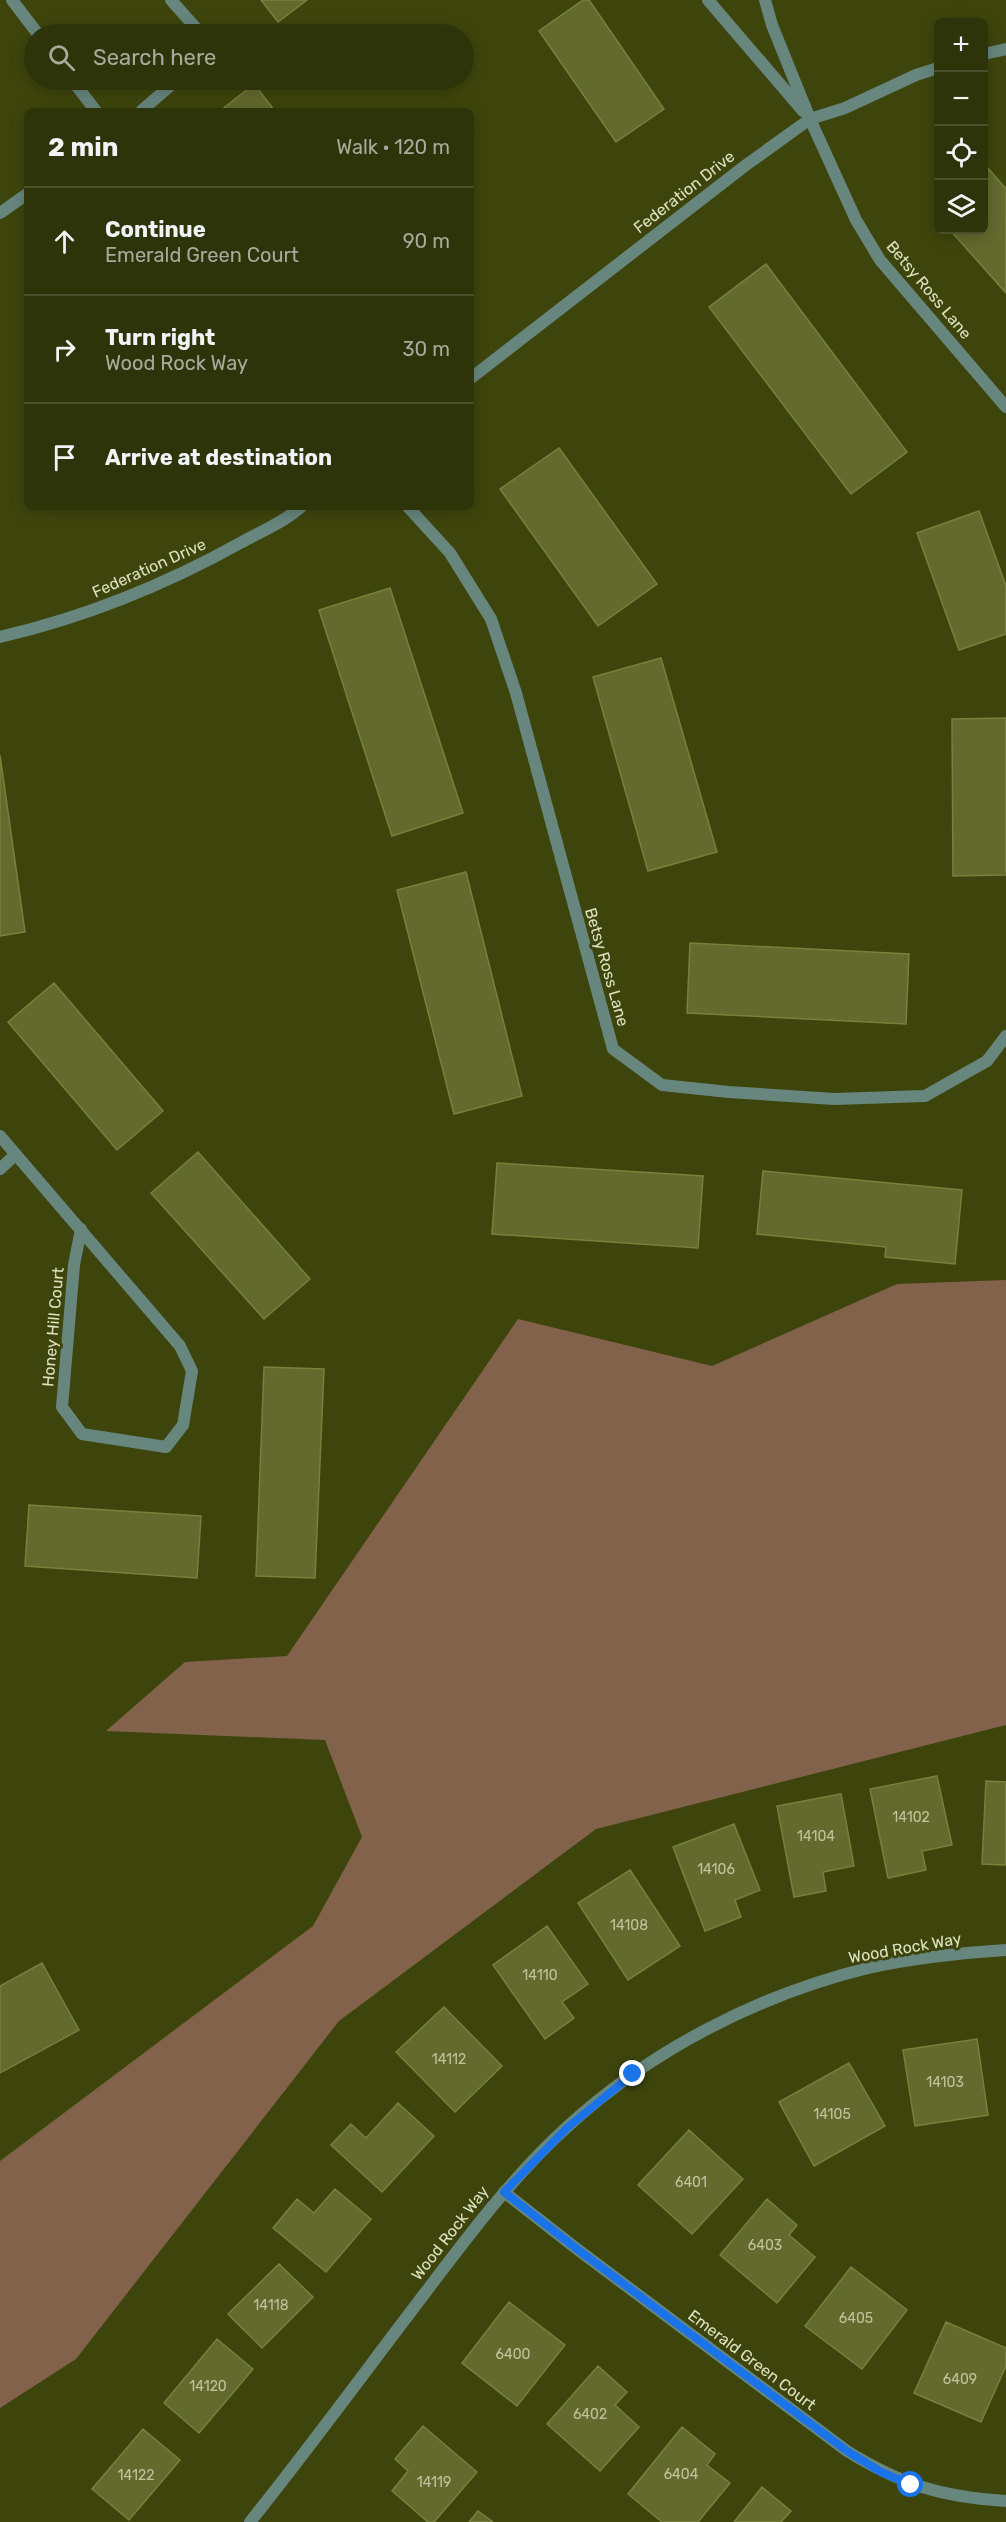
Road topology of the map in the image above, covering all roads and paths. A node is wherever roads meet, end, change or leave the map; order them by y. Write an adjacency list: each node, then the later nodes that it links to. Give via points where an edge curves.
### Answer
1 (12, 0): 5 (street)
2 (171, 0): 6 (street)
3 (708, 0): 14 (street)
4 (765, 0): 14 (street)
5 (30, 24)
6 (192, 24)
7 (1006, 49): 8 (street)
8 (988, 53)
9 (934, 70): 14 (street, Federation Drive)
10 (80, 90): 12 (street)
11 (165, 90): 13 (street)
12 (94, 108)
13 (144, 108)
14 (810, 119): 17 (street, Federation Drive); 18 (street, Betsy Ross Lane, via 856,220 880,260)
15 (24, 197): 16 (street)
16 (0, 213)
17 (474, 376)
18 (1006, 407)
19 (296, 510): 21 (street, Federation Drive, via 194,569 135,595)
20 (411, 510): 22 (street, Betsy Ross Lane, via 450,553 491,619 516,693 613,1049 662,1085 834,1099 925,1096 987,1061)
21 (0, 637)
22 (1006, 1036)
23 (0, 1136): 24 (street, Honey Hill Court)
24 (15, 1155): 25 (street); 26 (street, Honey Hill Court)
25 (0, 1169)
26 (81, 1229): 26 (street, Honey Hill Court, via 74,1265 62,1407 82,1434 166,1447 183,1425 192,1371 180,1346)
27 (1006, 1950): 28 (street, Wood Rock Way, via 952,1954 868,1968 786,1994 707,2028 633,2074 576,2120)
28 (504, 2192): 29 (street, Emerald Green Court, via 847,2451 881,2472 943,2494); 30 (street, Wood Rock Way)
29 (1006, 2501)
30 (253, 2521)

